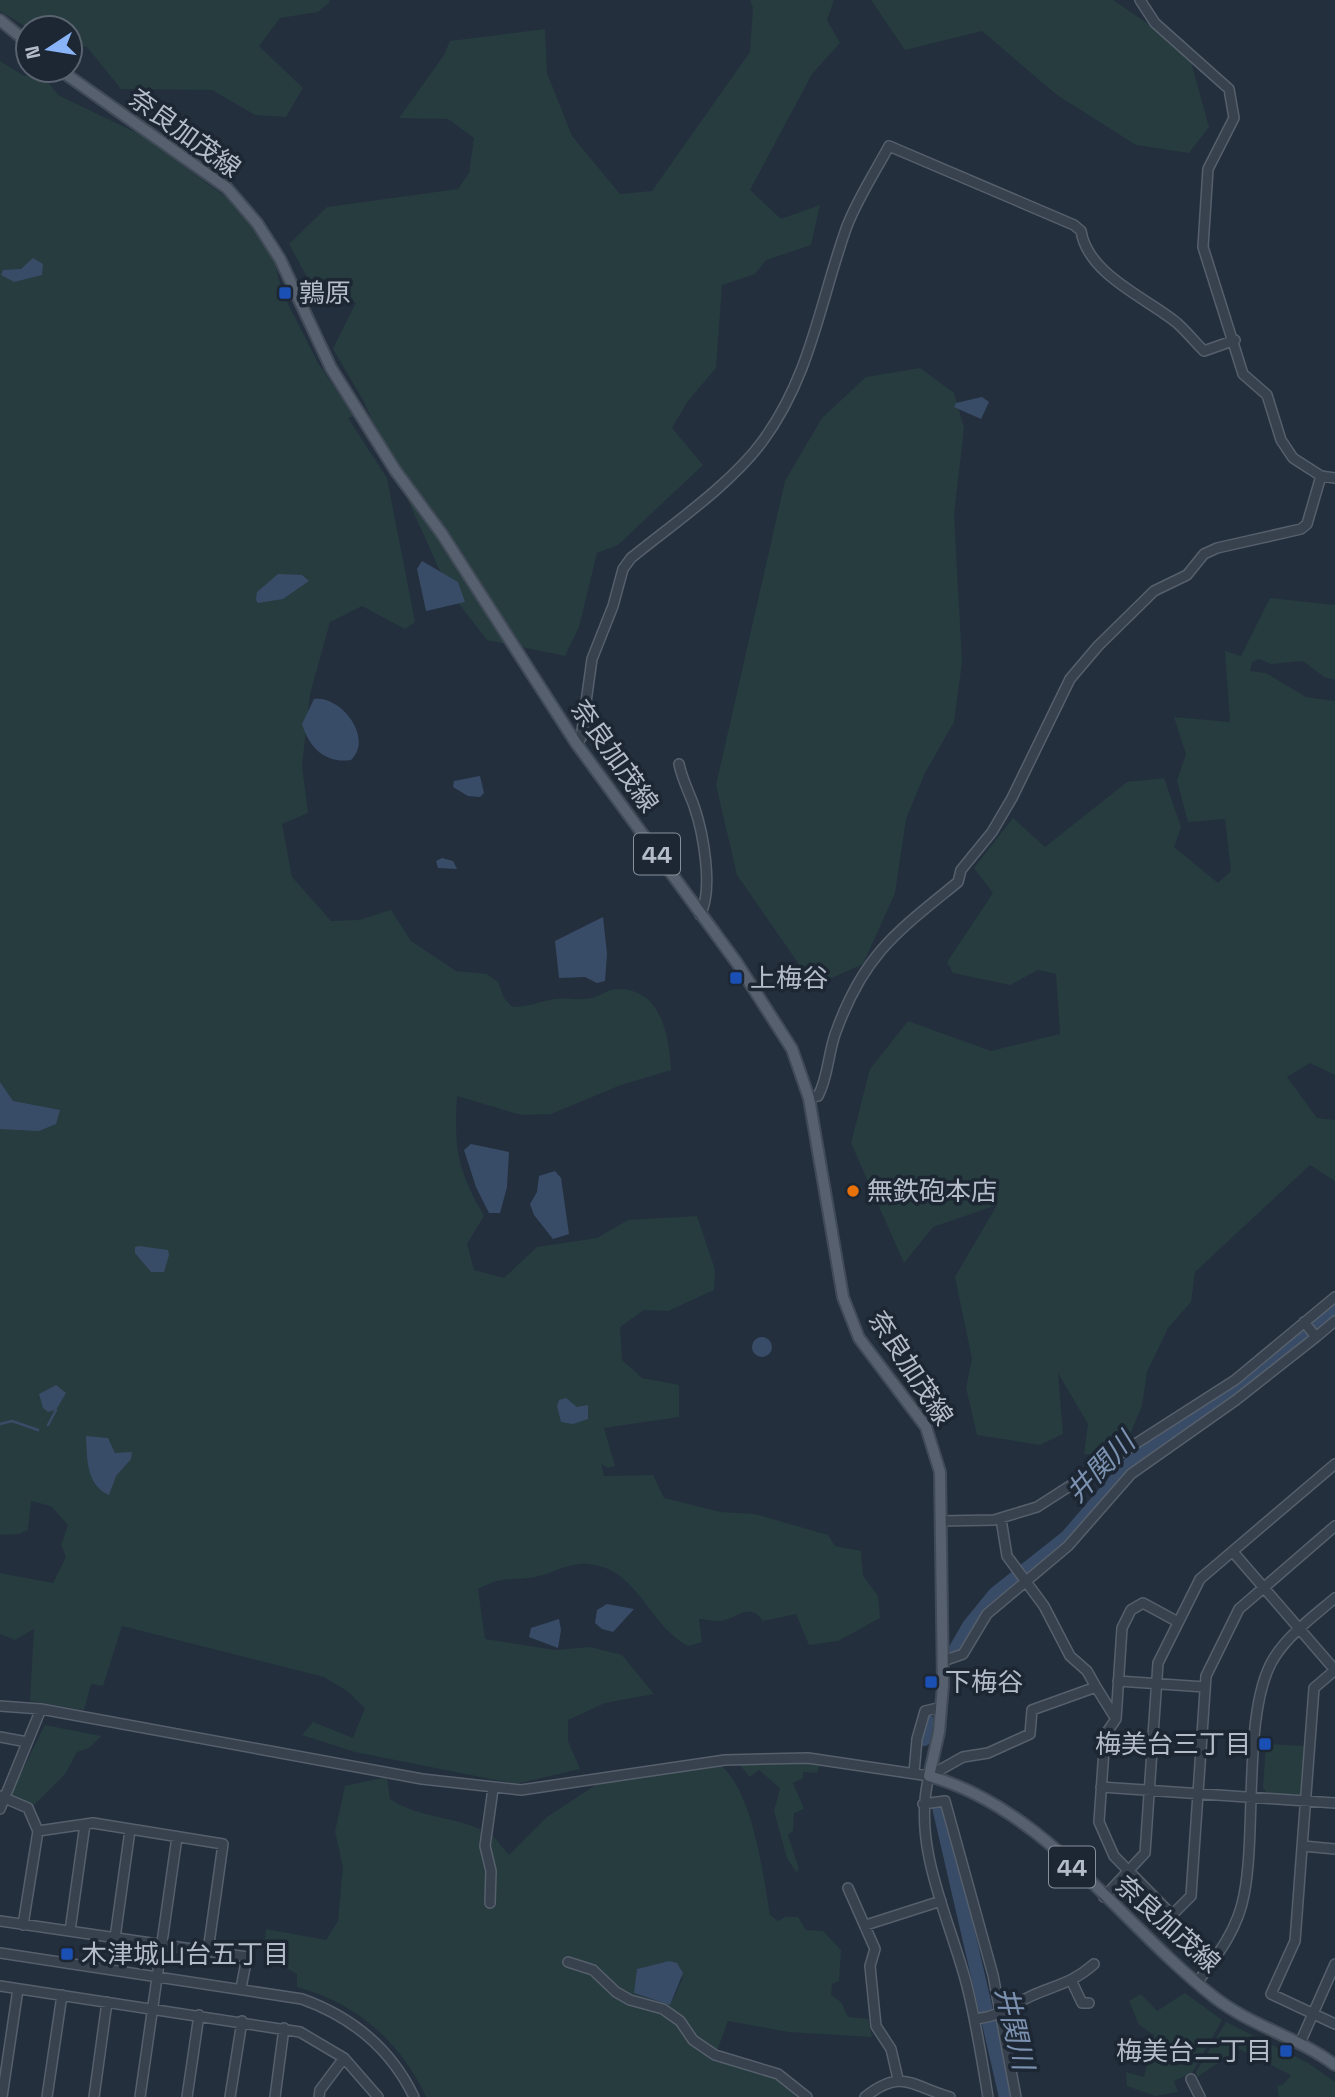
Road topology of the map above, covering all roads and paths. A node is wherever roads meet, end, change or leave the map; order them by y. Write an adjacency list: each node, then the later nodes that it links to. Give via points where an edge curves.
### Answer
1 (1140, 0): 5 (street, via 1155,23 1225,82 1233,100 1234,118 1208,169 1202,226 1207,267)
2 (0, 20): 3 (main road)
3 (14, 32)
4 (80, 84): 8 (main road, 奈良加茂線 / 44, via 227,188 257,223 280,259 331,368)
5 (1235, 340): 6 (street, via 1243,374 1267,396 1280,440 1293,458); 8 (street, via 1204,351 1176,322 1117,283 1074,225 890,146 848,225 799,377 775,422 737,469 623,569 592,659 581,738)
6 (1321, 477): 7 (street); 11 (street, via 1307,524 1301,529 1204,554 1187,575 1154,591 1078,668 1012,798 961,870 958,882 883,944 855,984 831,1044 823,1087 818,1096)
7 (1335, 478)
8 (576, 743): 10 (main road, 奈良加茂線 / 44)
9 (678, 764): 10 (street, via 695,808 706,860)
10 (700, 915): 11 (main road, 奈良加茂線 / 44, via 783,1033)
11 (808, 1098): 17 (main road, 奈良加茂線 / 44, via 843,1297 859,1338 926,1427 940,1472)
12 (1335, 1297): 14 (street)
13 (1335, 1321): 14 (street)
14 (1311, 1330): 16 (street, via 1037,1507); 20 (street, via 1236,1400 1131,1474 1068,1546)
15 (1335, 1464): 19 (street)
16 (1001, 1519): 17 (street); 20 (street, via 1007,1556)
17 (941, 1521): 25 (main road, 奈良加茂線 / 44)
18 (1335, 1526): 21 (street)
19 (1233, 1552): 21 (street); 23 (street, via 1200,1579)
20 (1025, 1579): 25 (street, via 987,1614 963,1654); 29 (street, via 1070,1656)
21 (1264, 1588): 24 (street); 30 (street, via 1240,1609 1206,1676)
22 (1335, 1598): 24 (street)
23 (1178, 1622): 27 (street, via 1143,1603 1136,1604 1122,1628); 28 (street, via 1158,1662)
24 (1300, 1629): 26 (street); 44 (street, via 1275,1657 1261,1691)
25 (943, 1661): 32 (main road, 奈良加茂線 / 44)
26 (1335, 1670): 45 (street, via 1314,1688)
27 (1118, 1681): 28 (street); 34 (street)
28 (1157, 1684): 30 (street); 41 (street)
29 (1096, 1687): 34 (street); 38 (street, via 1032,1710 1030,1734 988,1753 963,1757)
30 (1205, 1687): 42 (street)
31 (0, 1706): 33 (street)
32 (942, 1707): 37 (street, via 925,1711); 38 (main road, 奈良加茂線 / 44)
33 (41, 1709): 36 (street); 40 (street)
34 (1116, 1719): 39 (street, via 1105,1735)
35 (0, 1737): 36 (street)
36 (27, 1742): 43 (street)
37 (914, 1773): 38 (street); 40 (street, via 808,1758 725,1760 551,1786)
38 (929, 1776): 47 (street); 57 (main road, 奈良加茂線 / 44, via 997,1805 1039,1836)
39 (1101, 1787): 41 (street); 55 (street, via 1099,1822 1114,1856)
40 (493, 1789): 59 (street, via 485,1846 491,1871)
41 (1150, 1790): 42 (street); 55 (street, via 1146,1853)
42 (1198, 1793): 44 (street); 55 (street, via 1191,1896 1172,1915)
43 (2, 1797): 48 (street); 51 (street, via 29,1808)
44 (1252, 1798): 45 (street); 73 (street, via 1241,1908 1224,1945)
45 (1306, 1801): 46 (street); 53 (street)
46 (1335, 1803)
47 (923, 1804): 58 (street); 83 (street, via 945,1801 948,1807)
48 (0, 1809)
49 (85, 1824): 50 (street); 51 (street); 63 (street)
50 (130, 1830): 52 (street); 64 (street)
51 (38, 1831): 62 (street)
52 (177, 1837): 65 (street); 66 (street, via 223,1844)
53 (1303, 1846): 54 (street); 81 (street, via 1295,1941 1271,1994)
54 (1335, 1849)
55 (1128, 1870): 57 (street)
56 (848, 1888): 61 (street)
57 (1104, 1896): 73 (main road, 奈良加茂線 / 44)
58 (941, 1901): 61 (street); 84 (street)
59 (490, 1903)
60 (0, 1921): 62 (street)
61 (866, 1924): 91 (street, via 875,1950 870,1966 876,2026 891,2049)
62 (23, 1925): 63 (street)
63 (69, 1931): 64 (street)
64 (115, 1938): 65 (street)
65 (162, 1945): 66 (street); 71 (street)
66 (208, 1951): 75 (street, via 247,1957)
67 (0, 1953): 71 (street)
68 (568, 1962): 103 (street, via 593,1970 615,1992 631,2000 663,2009 715,2055 778,2074)
69 (1094, 1964): 72 (street)
70 (1335, 1964): 81 (street)
71 (157, 1976): 75 (street); 80 (street)
72 (1072, 1982): 79 (street, via 1077,1997); 83 (street, via 1026,1998)
73 (1197, 1983): 88 (main road, 奈良加茂線 / 44, via 1239,2013)
74 (0, 1986): 76 (street)
75 (241, 1988): 102 (street, via 302,1999 343,2017 389,2056)
76 (18, 1989): 77 (street); 93 (street)
77 (62, 1995): 78 (street); 94 (street)
78 (107, 2002): 80 (street); 95 (street)
79 (1088, 2003)
80 (152, 2008): 82 (street); 96 (street)
81 (1313, 2014): 86 (street); 88 (street)
82 (199, 2015): 85 (street); 97 (street)
83 (1002, 2015): 84 (street); 107 (street)
84 (979, 2019): 106 (street)
85 (242, 2021): 87 (street); 98 (street)
86 (1335, 2024)
87 (284, 2028): 89 (street, via 311,2036); 99 (street)
88 (1300, 2043): 90 (main road, 奈良加茂線 / 44)
89 (344, 2058): 100 (street); 101 (street)
90 (1335, 2065)
91 (898, 2079): 104 (street); 105 (street)
92 (1191, 2079): 108 (street)
93 (4, 2096)
94 (47, 2097)
95 (94, 2097)
96 (140, 2097)
97 (187, 2097)
98 (230, 2097)
99 (275, 2097)
100 (319, 2097)
101 (378, 2097)
102 (414, 2097)
103 (807, 2097)
104 (865, 2097)
105 (950, 2097)
106 (988, 2097)
107 (1016, 2097)
108 (1200, 2097)

